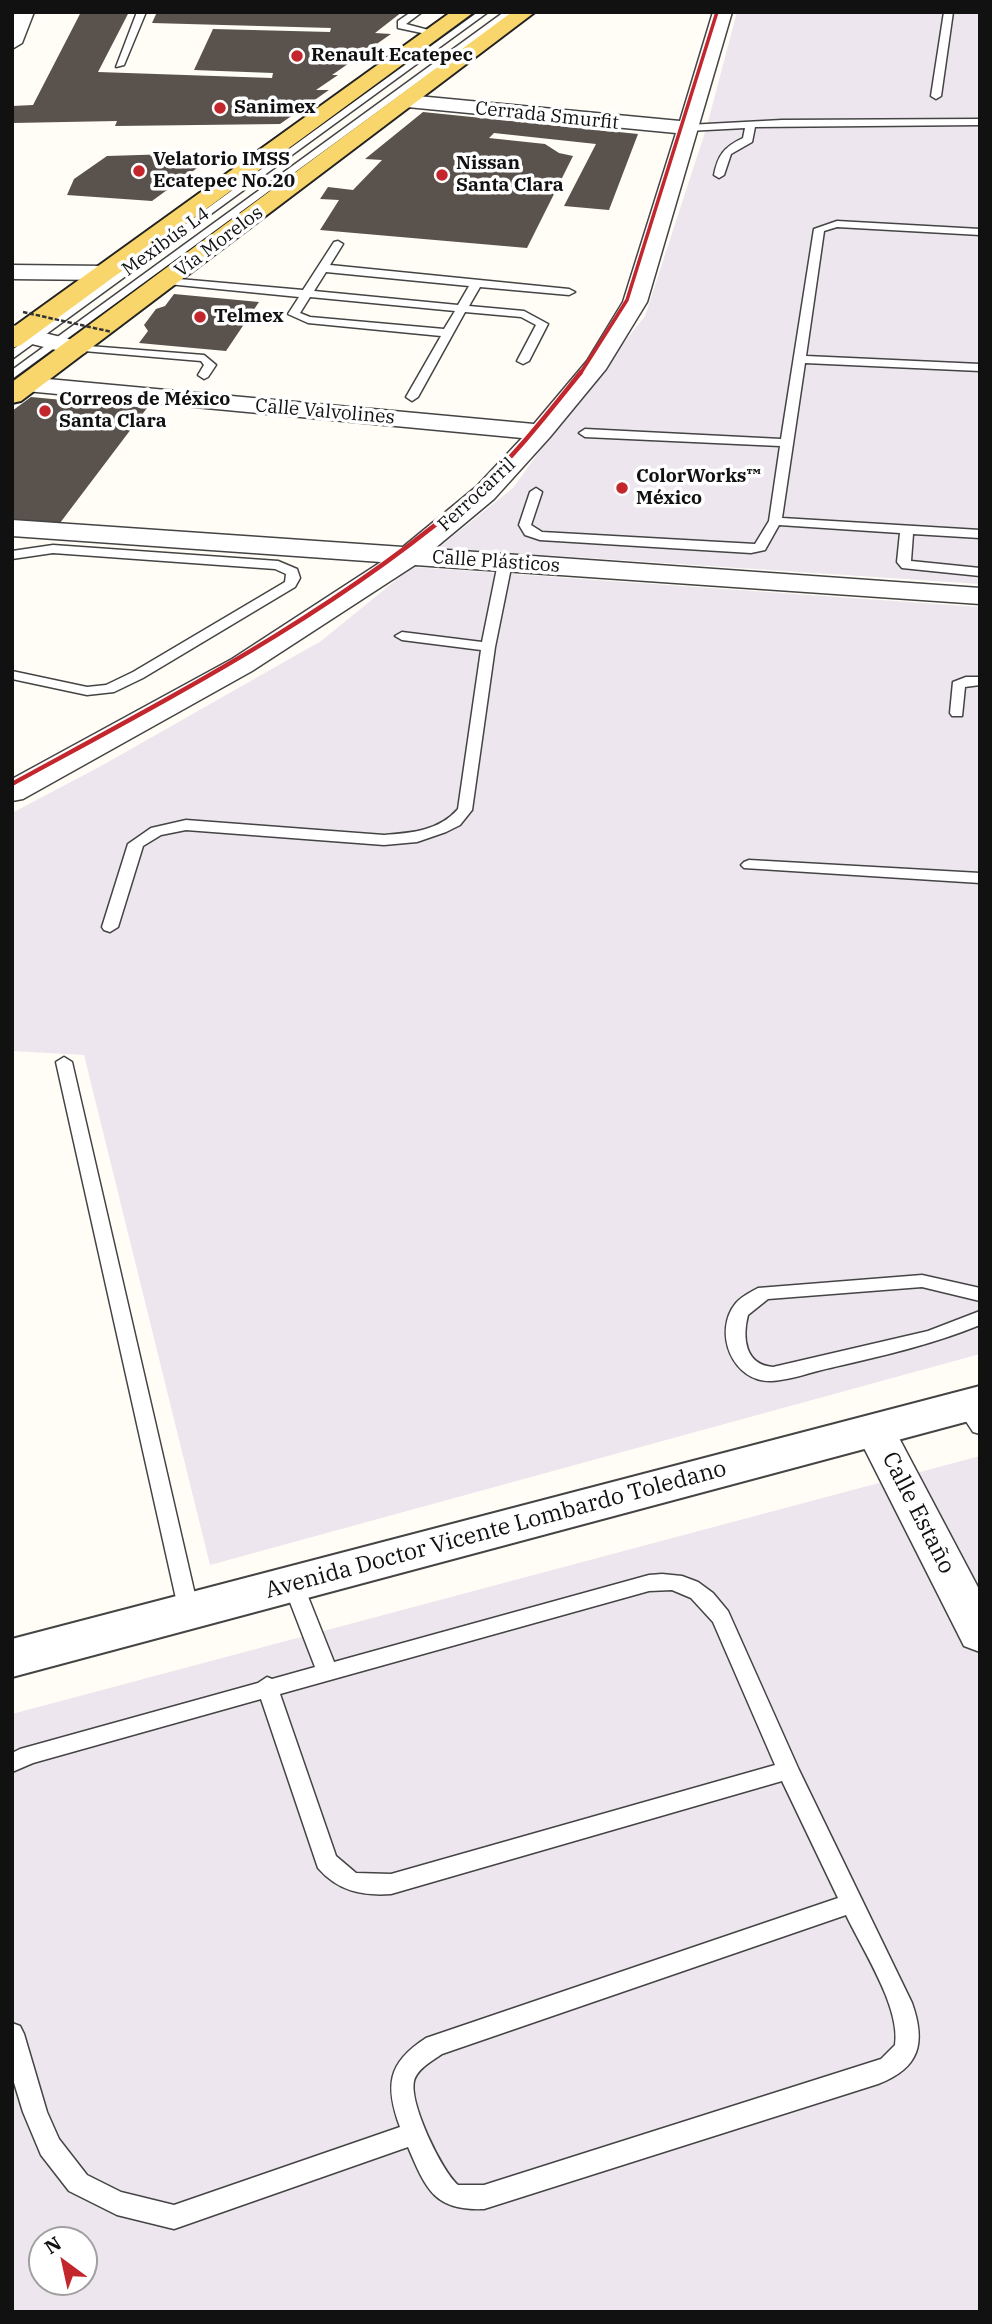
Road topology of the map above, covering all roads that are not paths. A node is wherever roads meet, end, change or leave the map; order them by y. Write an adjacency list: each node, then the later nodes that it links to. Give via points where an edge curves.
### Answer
1 (25, 12): 11 (street)
2 (142, 12): 12 (lane)
3 (418, 12): 10 (lane, via 401,26)
4 (464, 12): 10 (main road, Vía Morelos)
5 (484, 12): 30 (lane, Mexibús L4)
6 (510, 12): 30 (lane, Mexibús L4)
7 (525, 12): 14 (main road, Vía Morelos)
8 (723, 12): 17 (street, Ferrocarril)
9 (949, 12): 13 (lane)
10 (433, 34): 23 (main road, Vía Morelos)
11 (12, 43)
12 (118, 65)
13 (936, 96)
14 (407, 101): 17 (street, Cerrada Smurfit); 24 (main road, Vía Morelos)
15 (980, 121): 16 (lane)
16 (750, 126): 17 (lane); 18 (lane, via 748,140 723,154)
17 (688, 128): 37 (street, Ferrocarril, via 635,302 597,364)
18 (719, 175)
19 (980, 232): 31 (lane, via 837,224 821,227)
20 (338, 244): 21 (lane)
21 (323, 268): 25 (lane); 27 (lane)
22 (12, 272): 23 (street)
23 (106, 273): 30 (main road, Vía Morelos)
24 (168, 281): 27 (lane); 30 (main road, Vía Morelos)
25 (476, 283): 26 (lane); 28 (lane)
26 (569, 292)
27 (306, 293): 28 (lane); 29 (lane, via 295,314 302,319)
28 (461, 307): 29 (lane); 32 (lane, via 524,314 540,321)
29 (447, 333): 36 (lane)
30 (31, 338): 34 (lane, via 204,358 210,365); 35 (main road, Vía Morelos)
31 (800, 359): 33 (lane); 39 (lane)
32 (523, 361)
33 (980, 368)
34 (204, 374)
35 (17, 385): 37 (street, Calle Valvolines)
36 (412, 397)
37 (541, 432): 46 (street, Ferrocarril, via 485,493)
38 (585, 433): 39 (lane)
39 (787, 443): 41 (lane)
40 (536, 492): 41 (lane, via 525,525 540,536 751,549 762,545)
41 (775, 521): 43 (lane)
42 (12, 528): 46 (street, Calle Plásticos)
43 (907, 530): 44 (lane); 48 (lane, via 907,565)
44 (980, 534)
45 (12, 555): 52 (lane, via 53,549 278,565 292,572 293,578 122,685 87,691)
46 (409, 556): 47 (street, Calle Plásticos); 55 (street, Ferrocarril, via 242,665)
47 (505, 563): 49 (street, Calle Plásticos); 51 (lane)
48 (980, 572)
49 (980, 596)
50 (402, 636): 51 (lane)
51 (488, 647): 58 (lane, via 466,810 455,822 417,836 384,840 186,825 156,831 136,844)
52 (12, 675)
53 (980, 681): 54 (lane, via 958,685)
54 (957, 713)
55 (12, 792)
56 (749, 865): 57 (lane)
57 (980, 878)
58 (110, 927)
59 (64, 1062): 65 (lane)
60 (980, 1295): 61 (lane, via 922,1281 765,1293 743,1306 737,1318 737,1349 750,1370 773,1374 932,1337)
61 (980, 1318)
62 (975, 1412): 63 (street, Avenida Doctor Vicente Lombardo Toledano)
63 (875, 1430): 64 (street, Avenida Doctor Vicente Lombardo Toledano); 66 (street, Calle Estaño)
64 (293, 1584): 65 (street, Avenida Doctor Vicente Lombardo Toledano); 68 (lane)
65 (189, 1612): 67 (street, Avenida Doctor Vicente Lombardo Toledano)
66 (980, 1634)
67 (12, 1658)
68 (327, 1671): 69 (lane); 71 (lane, via 669,1580 690,1586 721,1617)
69 (267, 1686): 70 (lane); 71 (lane, via 326,1861 351,1884 367,1887 391,1884)
70 (12, 1763)
71 (788, 1770): 72 (lane)
72 (852, 1903): 74 (lane, via 434,2046 408,2068 403,2081 401,2091); 74 (lane, via 906,2019 906,2053 895,2065 484,2197 448,2193)
73 (12, 2034): 74 (lane, via 50,2147 78,2183 117,2203 174,2217)
74 (416, 2133)

